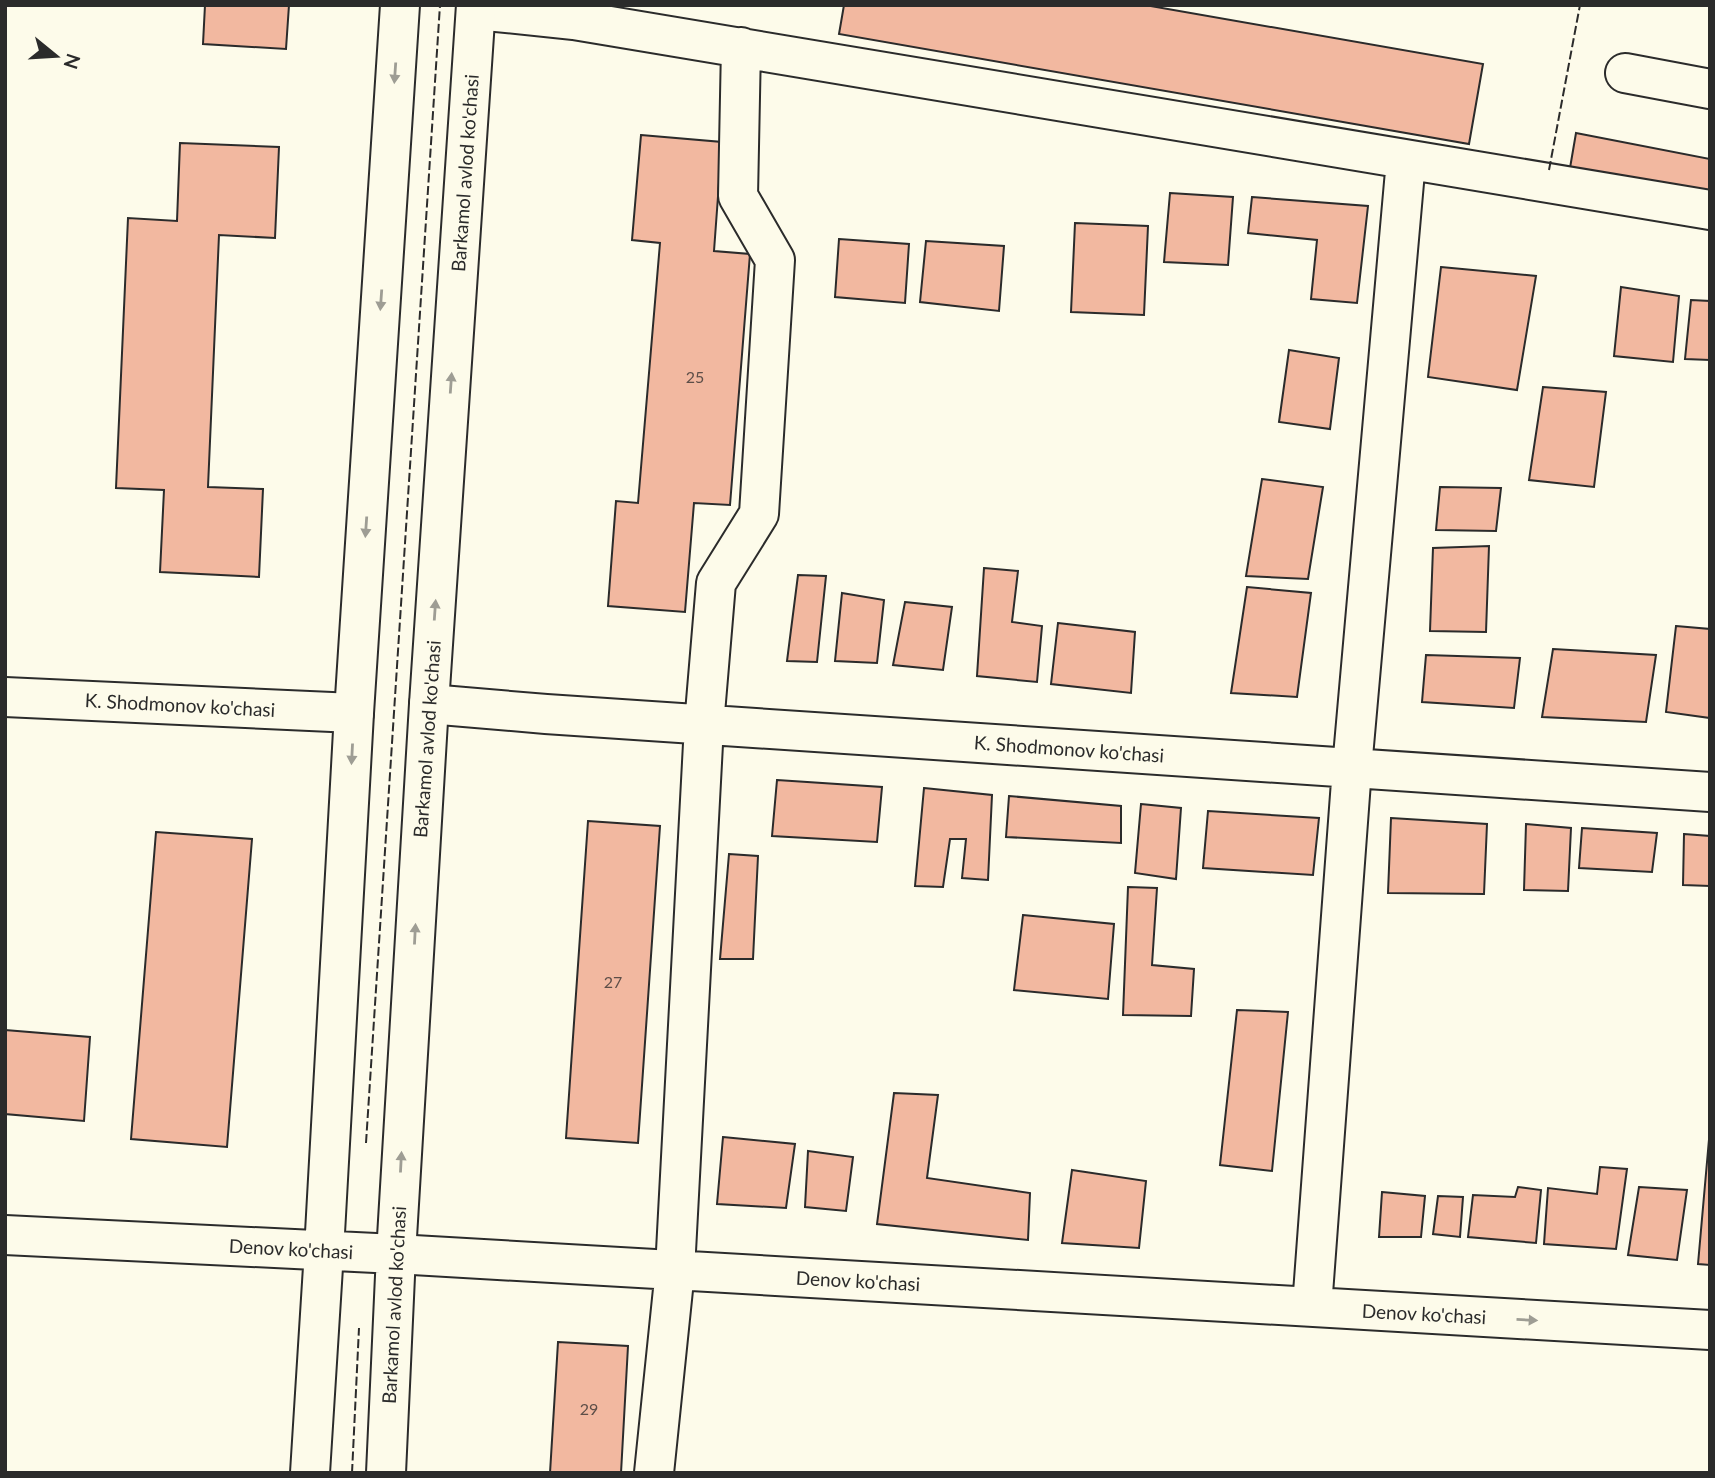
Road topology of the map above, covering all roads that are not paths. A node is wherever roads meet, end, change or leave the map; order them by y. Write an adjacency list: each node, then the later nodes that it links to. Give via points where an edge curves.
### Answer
1 (400, 5): 11 (street, one-way to 11)
2 (476, 8): 3 (street); 10 (street, Barkamol avlod ko'chasi, one-way to 2)
3 (594, 14): 4 (street)
4 (741, 47): 7 (street); 12 (street, via 738,196 775,260 759,514 716,583)
5 (1625, 73): 6 (street)
6 (1710, 89)
7 (1406, 160): 8 (street); 13 (street)
8 (1710, 210)
9 (5, 697): 11 (street, K. Shodmonov ko'chasi)
10 (429, 704): 12 (street, K. Shodmonov ko'chasi); 17 (street, Barkamol avlod ko'chasi, one-way to 10)
11 (354, 713): 16 (street, one-way to 16)
12 (704, 724): 13 (street, K. Shodmonov ko'chasi); 18 (street)
13 (1352, 768): 14 (street, K. Shodmonov ko'chasi); 19 (street)
14 (1710, 792)
15 (5, 1235): 16 (street, Denov ko'chasi)
16 (324, 1251): 17 (street, Denov ko'chasi); 21 (street)
17 (396, 1254): 18 (street, Denov ko'chasi); 22 (street, Barkamol avlod ko'chasi)
18 (675, 1270): 19 (street, Denov ko'chasi); 23 (street)
19 (1312, 1307): 20 (street, Denov ko'chasi, one-way to 20)
20 (1710, 1330)
21 (310, 1473)
22 (386, 1473)
23 (654, 1473)

